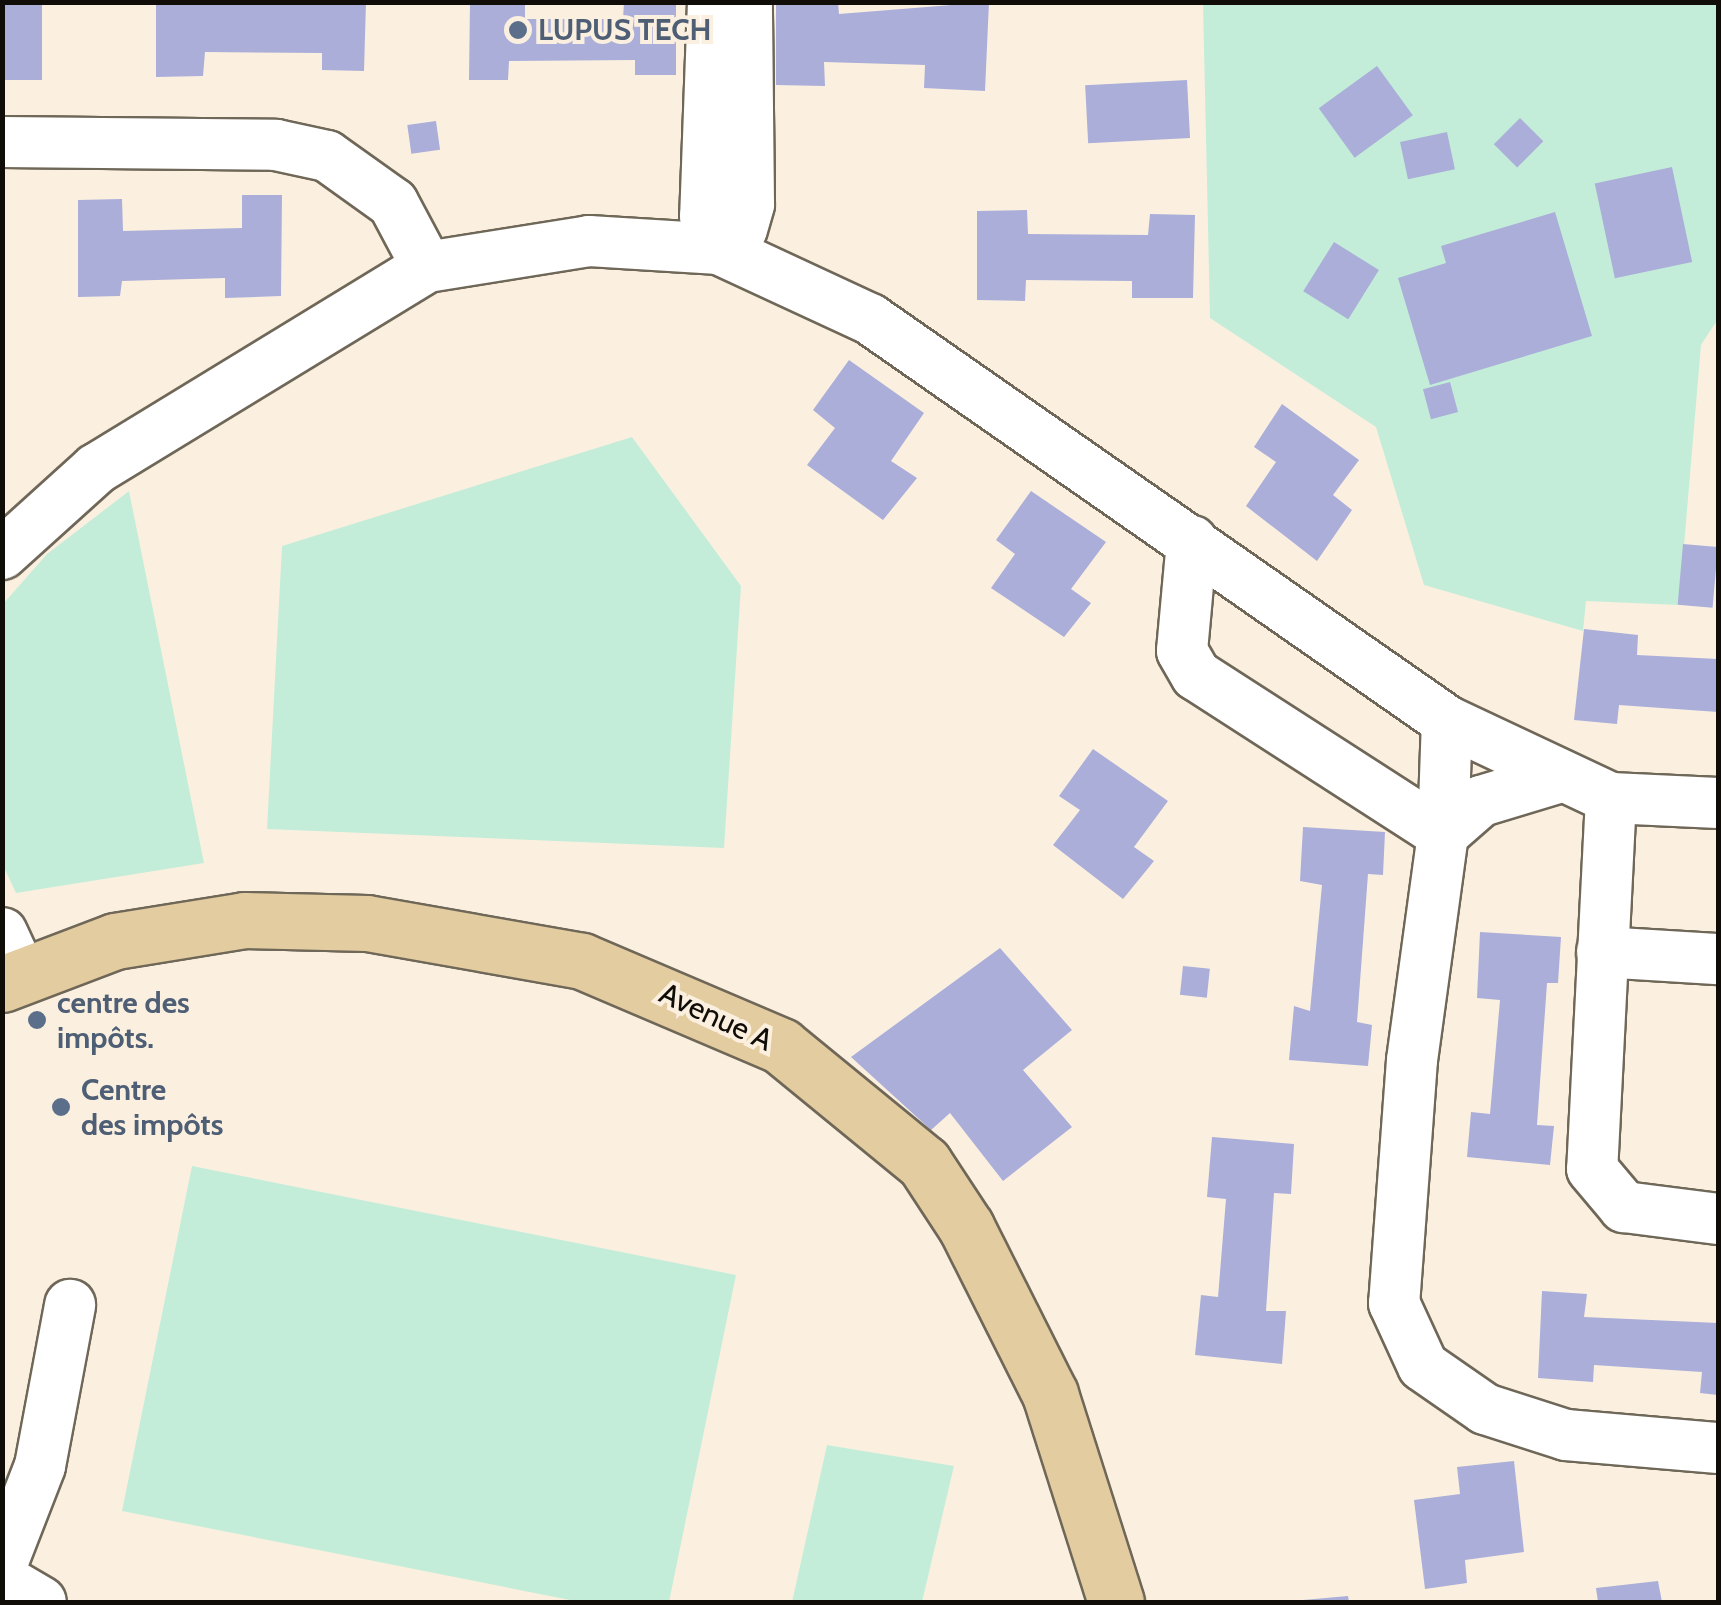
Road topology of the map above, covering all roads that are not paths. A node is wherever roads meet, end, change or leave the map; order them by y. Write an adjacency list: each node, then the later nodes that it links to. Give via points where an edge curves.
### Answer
1 (712, 2): 4 (street)
2 (747, 2): 4 (street)
3 (2, 142): 7 (street, via 276,145 327,156 394,202)
4 (728, 200): 5 (street); 6 (street); 8 (street)
5 (644, 242): 6 (street); 7 (street, via 532,246)
6 (719, 249): 8 (street)
7 (427, 267): 10 (street, via 96,469)
8 (812, 289): 9 (street)
9 (1192, 542): 11 (street); 15 (street, via 1182,651 1196,675)
10 (2, 554)
11 (1447, 721): 12 (street); 15 (street)
12 (1554, 779): 13 (street); 15 (street, via 1481,802)
13 (1611, 798): 14 (street); 16 (street)
14 (1718, 803)
15 (1444, 834): 21 (street, via 1391,1268 1404,1336 1444,1386 1524,1424)
16 (1602, 952): 17 (street); 19 (street, via 1592,1168 1624,1206)
17 (1718, 959)
18 (9, 964): 25 (main road, Avenue A, via 244,920 366,923 582,961 781,1046 924,1163 966,1227 1050,1394)
19 (1718, 1219)
20 (70, 1304): 22 (street, via 40,1466)
21 (1718, 1448)
22 (2, 1564)
23 (2, 1580): 24 (street)
24 (41, 1602)
25 (1116, 1602)

